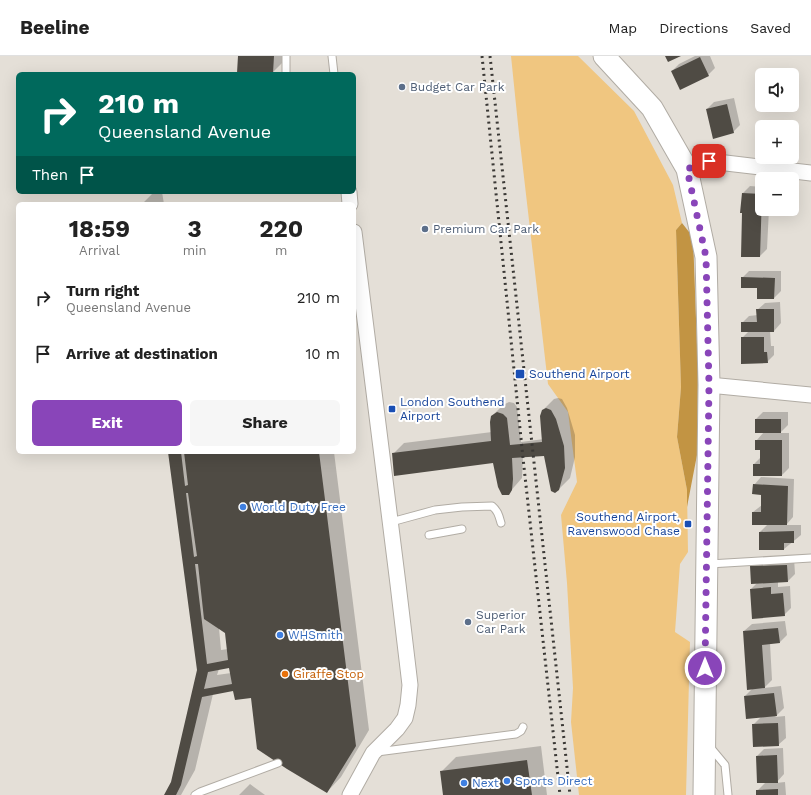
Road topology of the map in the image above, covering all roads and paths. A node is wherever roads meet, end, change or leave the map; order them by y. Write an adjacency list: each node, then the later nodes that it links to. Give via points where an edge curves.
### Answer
1 (286, 56): 4 (lane)
2 (332, 56): 5 (lane)
3 (604, 56): 6 (street, via 652,108)
4 (286, 72)
5 (334, 72)
6 (687, 169): 7 (street, via 709,161); 9 (street, via 706,257)
7 (811, 173)
8 (356, 248): 11 (street)
9 (709, 385): 10 (street); 16 (street)
10 (811, 396)
11 (390, 522): 12 (lane, via 435,510 492,506 499,514); 19 (street, via 410,696 402,724)
12 (500, 523)
13 (462, 529): 14 (lane)
14 (429, 535)
15 (811, 558): 16 (lane)
16 (706, 564): 18 (street)
17 (523, 727): 19 (lane, via 516,734)
18 (705, 741): 23 (street); 24 (lane, via 725,765)
19 (373, 753): 22 (street)
20 (278, 763): 21 (lane)
21 (195, 795)
22 (350, 795)
23 (704, 795)
24 (728, 795)

